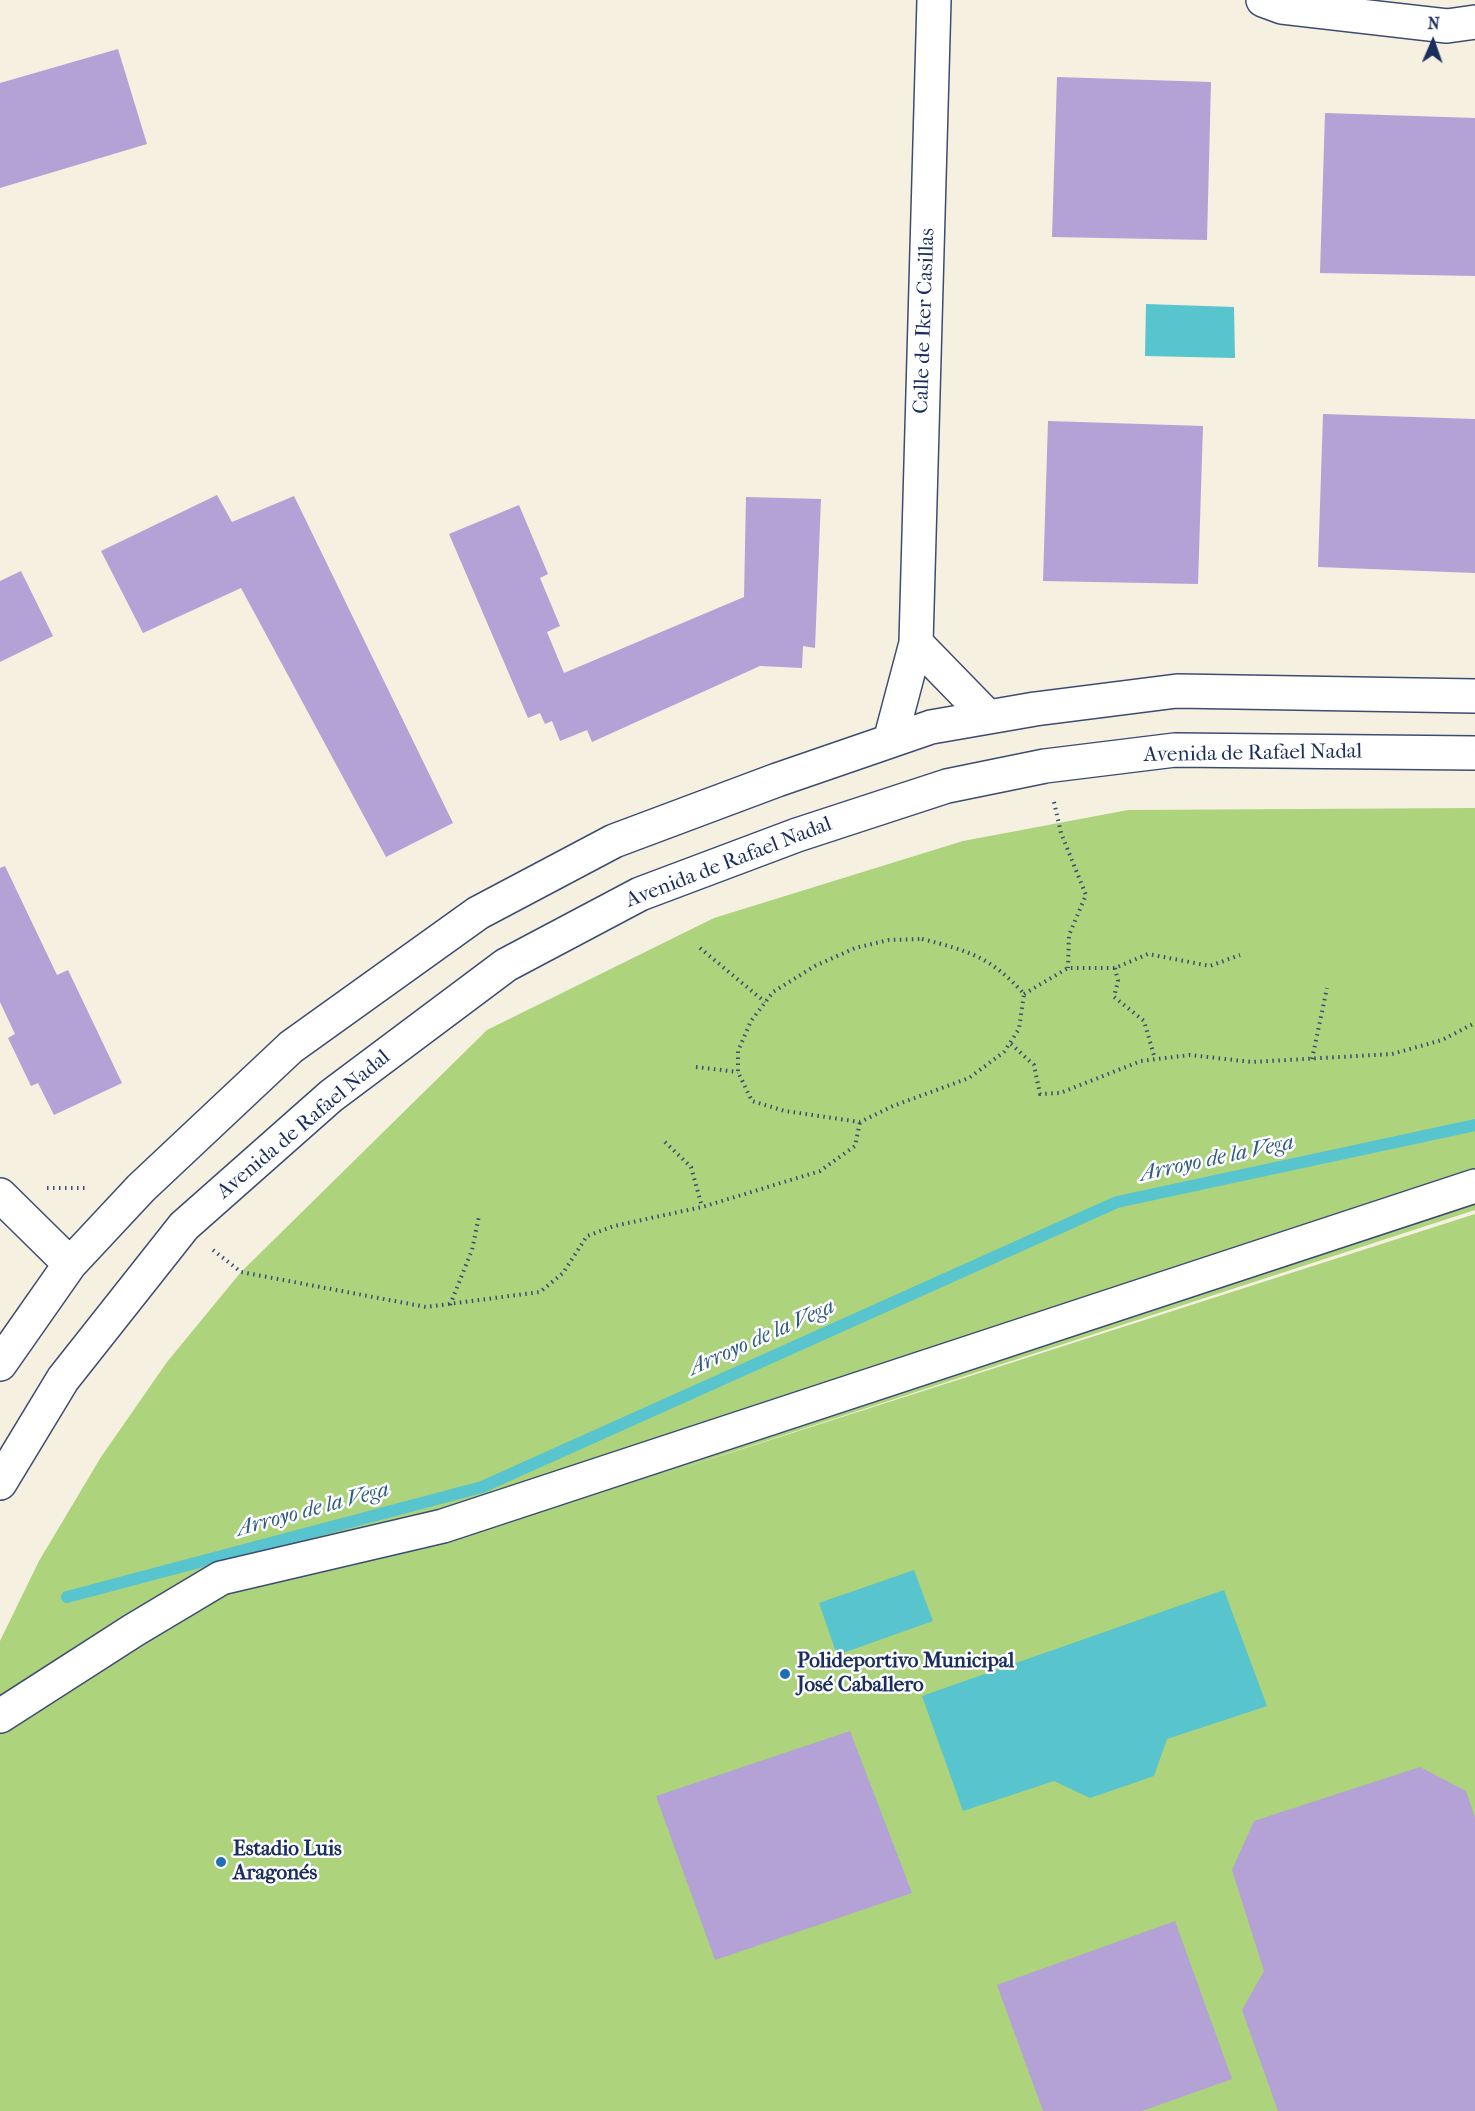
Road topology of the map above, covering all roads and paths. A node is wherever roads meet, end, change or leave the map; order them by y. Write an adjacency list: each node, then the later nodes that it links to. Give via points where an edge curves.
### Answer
1 (934, 0): 4 (street, Calle de Iker Casillas)
2 (1263, 0): 3 (street, via 1282,7 1447,26)
3 (1475, 22)
4 (915, 642): 6 (street); 7 (street, Calle de Iker Casillas)
5 (1475, 696): 6 (street, via 1177,690)
6 (988, 717): 7 (street, via 931,727)
7 (890, 741): 29 (street, via 614,841 478,913 291,1047 141,1188)
8 (1475, 753): 9 (street, Avenida de Rafael Nadal, via 1175,750)
9 (1046, 766): 12 (path, via 1061,833 1086,895 1069,935); 33 (street, Avenida de Rafael Nadal, via 947,786 797,835 640,894 506,965 331,1096 184,1226 63,1379)
10 (700, 948): 16 (path)
11 (1240, 955): 13 (path, via 1210,966 1148,954)
12 (1068, 968): 13 (path); 15 (path)
13 (1115, 968): 19 (path, via 1118,981 1114,997 1144,1021)
14 (1327, 988): 20 (path)
15 (1024, 994): 16 (path, via 1002,970 963,949 922,939 889,940 855,948 815,966 773,992); 18 (path, via 1019,1029)
16 (765, 1002): 22 (path, via 751,1021 738,1051)
17 (1475, 1023): 20 (path, via 1442,1040 1392,1054)
18 (1011, 1044): 19 (path, via 1034,1065 1040,1094 1060,1093 1120,1068); 23 (path, via 969,1078)
19 (1155, 1059): 20 (path, via 1191,1055 1252,1062)
20 (1312, 1059)
21 (696, 1067): 22 (path)
22 (738, 1072): 23 (path, via 752,1101 785,1111)
23 (860, 1122): 27 (path, via 855,1146 820,1171)
24 (665, 1142): 27 (path, via 691,1167)
25 (1475, 1186): 34 (street, via 443,1526 221,1578)
26 (0, 1195): 29 (street)
27 (702, 1207): 31 (path, via 614,1226 587,1236 563,1273 540,1292)
28 (479, 1216): 31 (path, via 472,1251)
29 (70, 1264): 32 (street)
30 (241, 1272): 31 (path, via 369,1298 426,1307)
31 (450, 1305)
32 (0, 1364)
33 (0, 1483)
34 (0, 1716)

